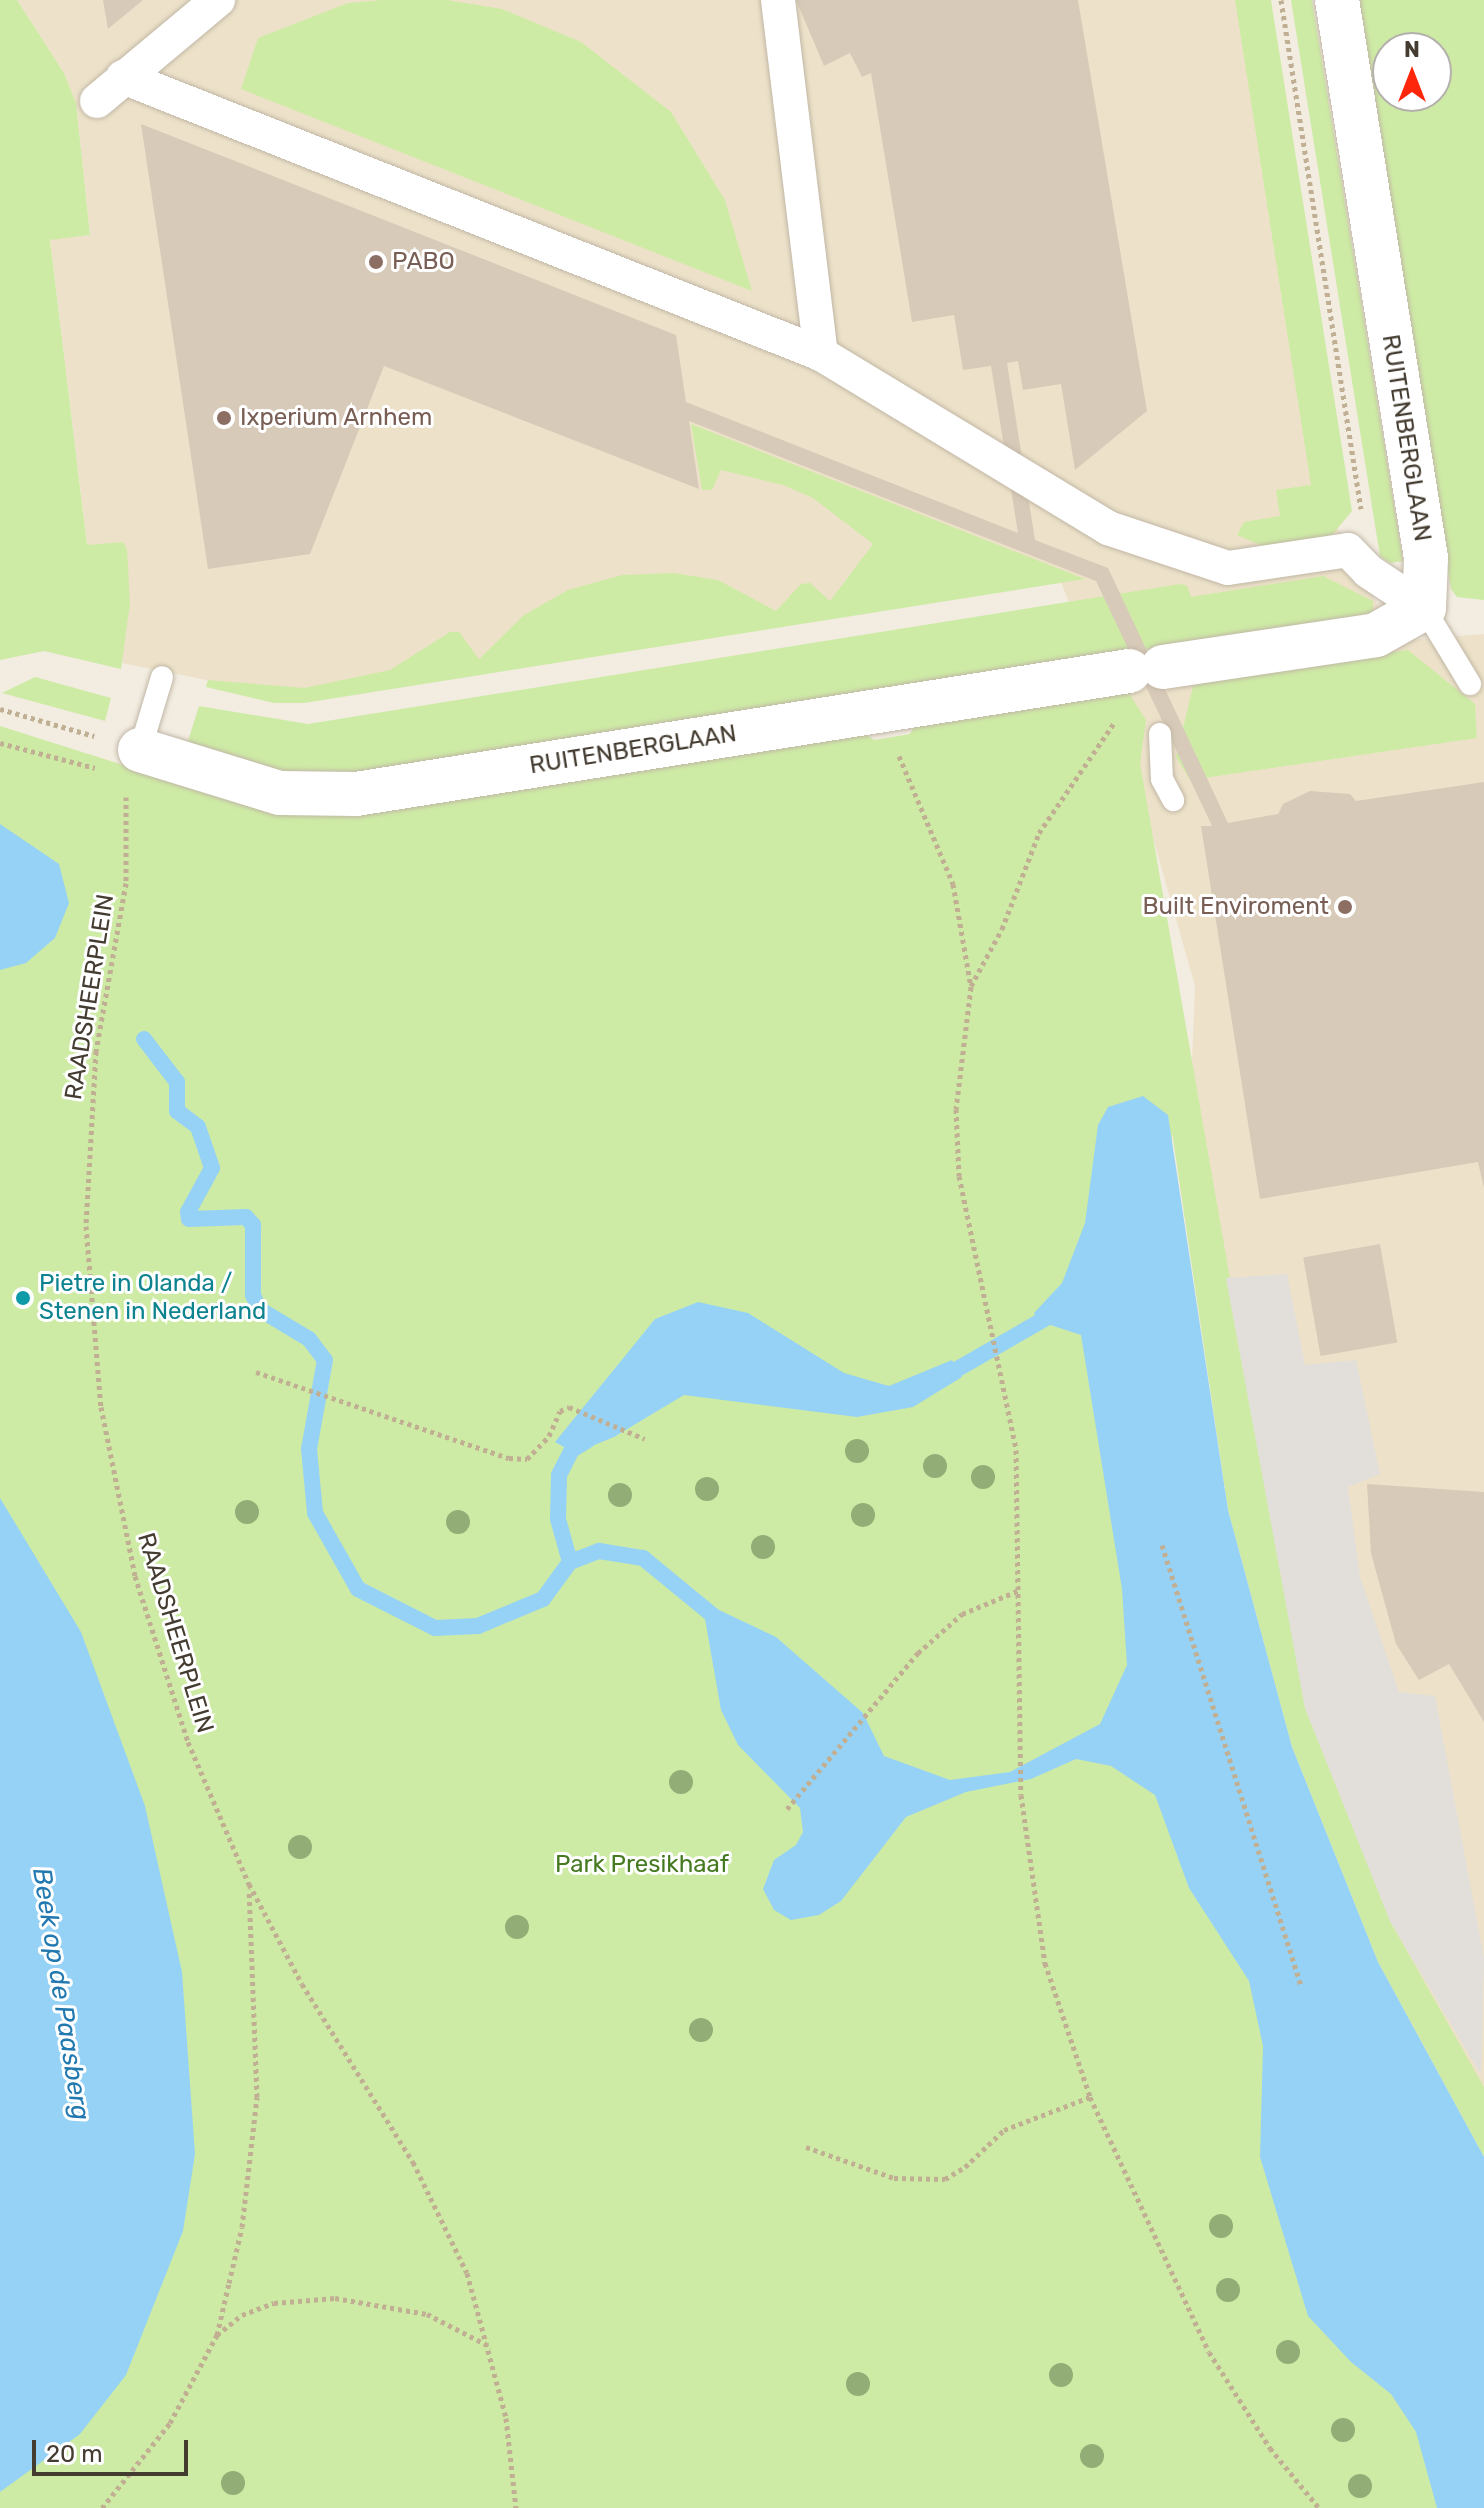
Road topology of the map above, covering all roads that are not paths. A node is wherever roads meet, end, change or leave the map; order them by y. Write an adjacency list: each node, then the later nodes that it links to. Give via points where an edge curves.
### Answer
1 (218, 0): 4 (street)
2 (778, 0): 6 (street)
3 (1337, 0): 7 (street, RUITENBERGLAAN, via 1426,558)
4 (123, 77): 5 (street); 6 (street)
5 (97, 101)
6 (821, 354): 7 (street, via 1108,528 1228,568 1348,550 1368,571)
7 (1424, 608): 9 (lane); 11 (street, RUITENBERGLAAN, via 1376,635 408,787 319,797)
8 (162, 677): 11 (lane)
9 (1470, 684)
10 (1160, 734): 12 (lane, via 1162,779)
11 (135, 764)
12 (1173, 800)

